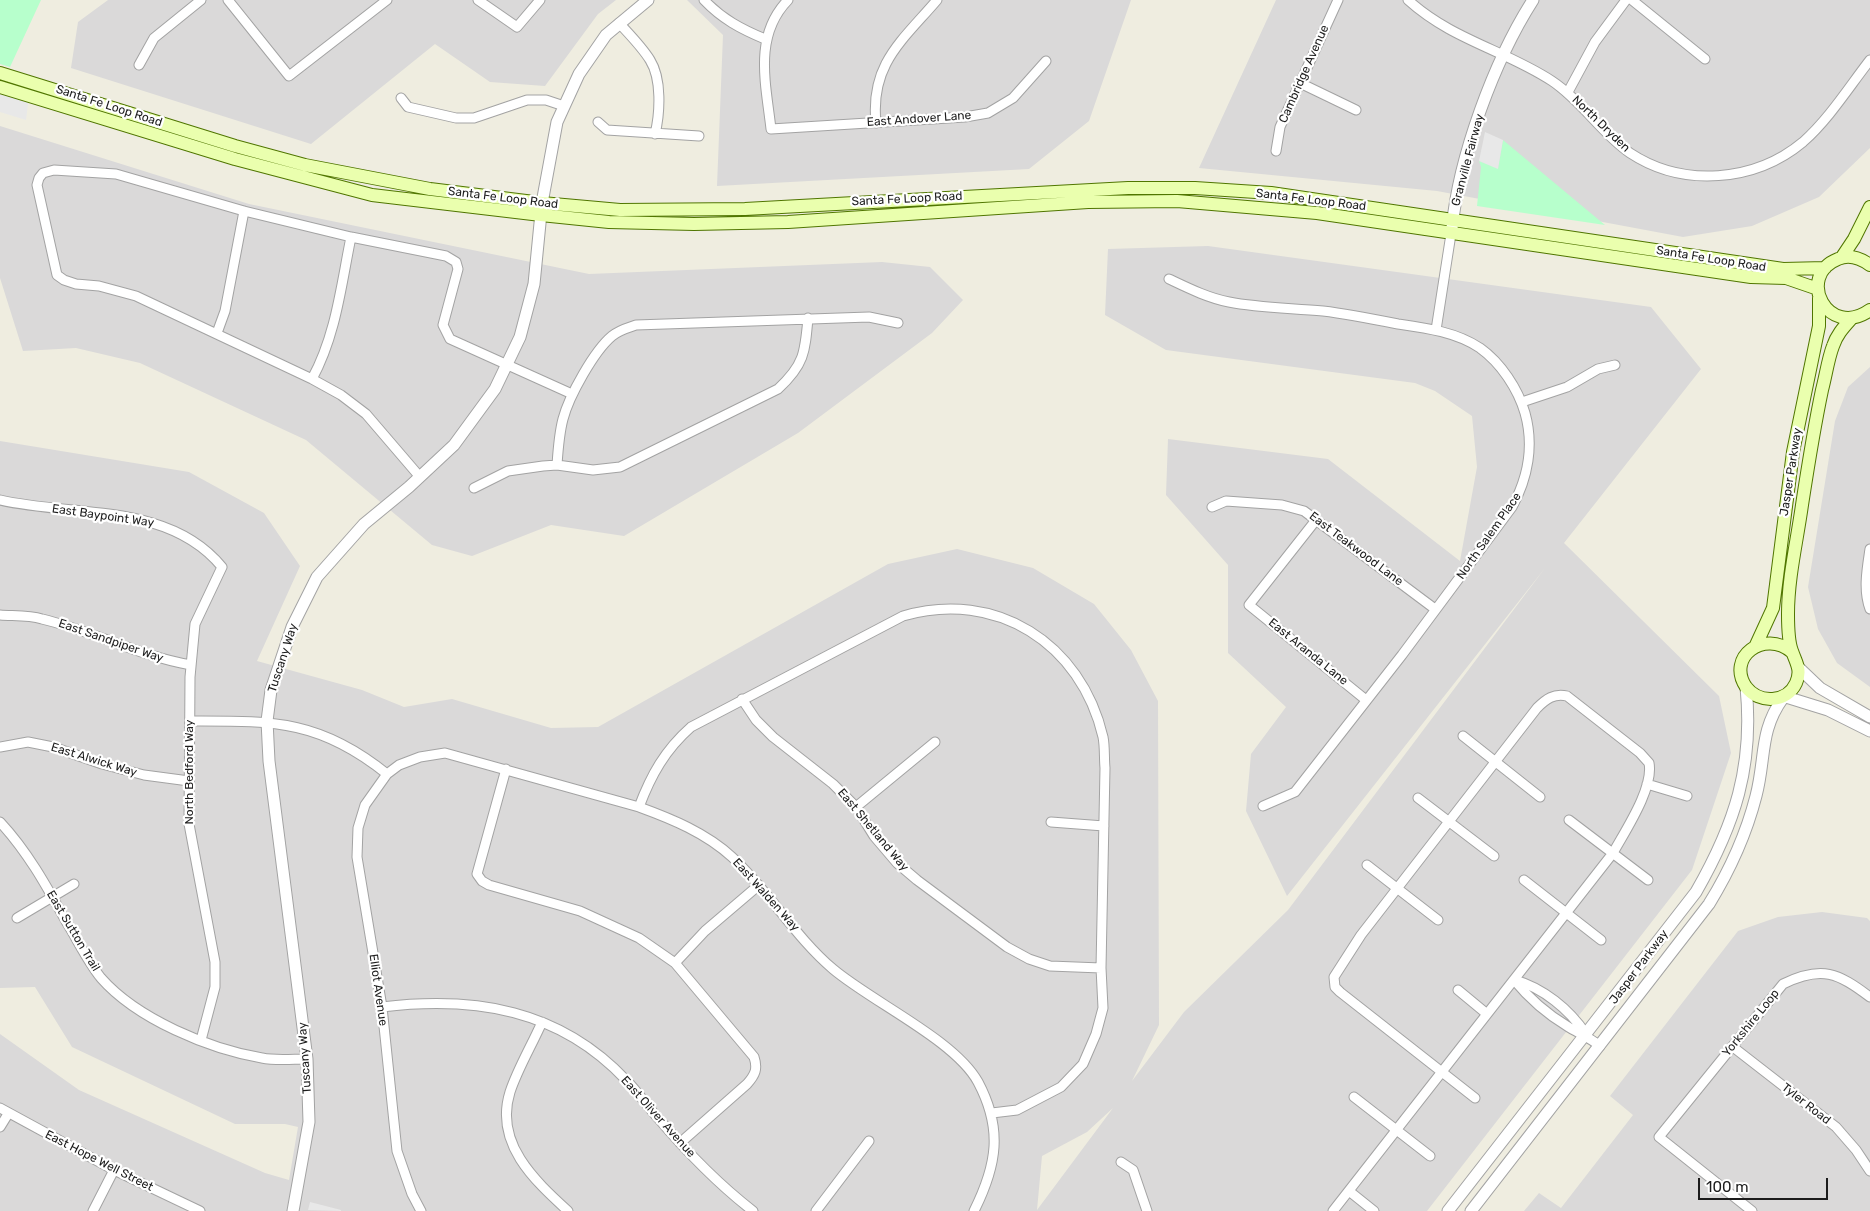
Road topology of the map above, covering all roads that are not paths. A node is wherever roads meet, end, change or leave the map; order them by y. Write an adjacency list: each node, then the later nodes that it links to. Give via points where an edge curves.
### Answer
1 (201, 0): 21 (street, via 154,38)
2 (228, 0): 3 (street, via 289,76)
3 (388, 0)
4 (478, 0): 5 (street, via 517,27)
5 (540, 0)
6 (648, 0): 15 (street, Tuscany Way)
7 (704, 0): 16 (street, via 728,21)
8 (788, 0): 16 (street, via 778,10)
9 (937, 0): 30 (street, via 885,62 877,81 874,101)
10 (1338, 0): 23 (street, Cambridge Avenue)
11 (1408, 0): 17 (street, North Dryden, via 1436,23)
12 (1533, 0): 17 (street, Granville Fairway)
13 (1626, 0): 25 (street, via 1595,42)
14 (1632, 0): 18 (street)
15 (620, 23): 27 (street, Tuscany Way, via 606,35 579,74); 31 (street, via 651,61 656,75 659,119)
16 (765, 40): 30 (street, East Andover Lane, via 764,67 771,129)
17 (1502, 55): 25 (street, North Dryden); 37 (street, Granville Fairway, via 1465,165)
18 (1705, 60)
19 (1870, 60): 25 (street, North Dryden, via 1803,142 1753,170 1726,176 1691,175 1647,162 1629,152)
20 (1046, 61): 30 (street, East Andover Lane, via 1013,98 988,113)
21 (139, 65)
22 (0, 73): 35 (main road, Santa Fe Loop Road, via 305,165)
23 (1300, 83): 28 (street); 33 (street, Cambridge Avenue, via 1280,127)
24 (0, 87): 35 (main road, Santa Fe Loop Road, via 235,159 372,195)
25 (1568, 92)
26 (402, 98): 27 (street, via 408,107 456,118 474,118 527,100 546,100)
27 (564, 106): 35 (street, Tuscany Way, via 557,122)
28 (1356, 110)
29 (598, 122): 31 (street, via 607,130)
30 (876, 123)
31 (655, 134): 32 (street)
32 (699, 136)
33 (1276, 151)
34 (1870, 207): 40 (main road)
35 (542, 209): 37 (main road, Santa Fe Loop Road, via 745,209 1128,188 1195,188 1271,193); 38 (main road, Santa Fe Loop Road, via 609,222 750,223 1088,202 1177,201 1317,213); 52 (street, Tuscany Way, via 534,284 520,337)
36 (244, 211): 39 (street); 51 (street, via 225,311); 51 (street, via 116,174 54,170 43,173 37,185 57,275 76,284 99,286 136,296)
37 (1453, 220): 38 (street, Granville Fairway); 43 (main road, Santa Fe Loop Road, via 1783,270)
38 (1451, 234): 45 (main road, Santa Fe Loop Road, via 1750,277 1786,278); 50 (street, Granville Fairway)
39 (351, 237): 52 (street, via 446,256 456,262 458,269 443,325 445,332 450,339); 54 (street, via 333,331 324,358)
40 (1842, 257): 42 (main road, via 1856,258); 43 (main road)
41 (1870, 257): 42 (main road)
42 (1870, 265)
43 (1825, 268): 45 (main road, Jasper Parkway, via 1818,281)
44 (1169, 279): 50 (street, North Salem Place, via 1194,292 1228,302 1324,311)
45 (1818, 293): 48 (main road, via 1824,307 1832,314); 68 (main road, Jasper Parkway, via 1819,326 1793,452 1773,608)
46 (1870, 310): 48 (main road)
47 (808, 318): 49 (street, via 869,317); 55 (street, via 624,328 603,346); 57 (street, via 806,349 795,373 778,389 620,467 593,470)
48 (1852, 318): 69 (main road, Jasper Parkway, via 1833,346 1812,434 1789,592)
49 (898, 323)
50 (1436, 330): 56 (street, North Salem Place, via 1480,348 1504,373)
51 (217, 333): 54 (street)
52 (507, 363): 55 (street); 58 (street, Tuscany Way, via 495,389 454,445)
53 (1615, 366): 56 (street, via 1598,369 1567,387)
54 (312, 379): 58 (street, via 366,414)
55 (572, 394): 57 (street, via 563,419)
56 (1522, 402): 65 (street, North Salem Place, via 1530,442 1523,488)
57 (557, 465): 59 (street, via 508,471)
58 (420, 476): 78 (street, Tuscany Way, via 364,524 317,578 292,626 272,690)
59 (474, 488)
60 (0, 500): 64 (street, East Baypoint Way, via 158,523 187,537 210,553)
61 (1212, 508): 62 (street, East Teakwood Lane, via 1226,501 1282,505 1304,511)
62 (1316, 520): 65 (street, East Teakwood Lane); 75 (street, East Aranda Lane, via 1249,605)
63 (1870, 549): 66 (street, via 1866,599)
64 (222, 567): 70 (street, North Bedford Way, via 195,624)
65 (1436, 609): 75 (street, North Salem Place)
66 (1870, 609)
67 (0, 615): 70 (street, East Sandpiper Way, via 40,618 83,630 163,660)
68 (1756, 645): 69 (main road, via 1775,642); 72 (main road, via 1742,663)
69 (1792, 652): 71 (main road)
70 (191, 665): 77 (street, North Bedford Way)
71 (1799, 668): 73 (main road, via 1796,685); 76 (street, via 1820,688)
72 (1746, 687): 73 (main road, via 1759,697); 120 (street, Jasper Parkway, via 1750,726 1746,764 1738,797 1711,866 1696,892)
73 (1784, 697): 79 (street, via 1828,710); 122 (street, Jasper Parkway, via 1769,719 1764,734 1756,796 1725,878 1709,904)
74 (742, 698): 92 (street, via 679,737 658,764); 93 (street, East Shetland Way, via 773,738 833,784); 98 (street, via 903,616 927,609 959,608 996,614 1023,626 1052,648 1076,673 1092,703 1103,738)
75 (1366, 700): 91 (street, North Salem Place, via 1295,792)
76 (1870, 717)
77 (190, 721): 78 (street); 86 (street, North Bedford Way)
78 (267, 722): 85 (street, via 299,726 325,735 348,746); 124 (street, Tuscany Way, via 275,819 298,970)
79 (1870, 731)
80 (1463, 736): 83 (street)
81 (936, 742): 93 (street)
82 (0, 747): 86 (street, East Alwick Way, via 28,742 144,775)
83 (1496, 762): 87 (street, via 1537,708 1550,697 1561,694 1646,758 1650,768); 89 (street); 97 (street)
84 (506, 769): 85 (street, East Walden Way, via 445,753 420,757 398,765); 92 (street, East Walden Way); 112 (street, via 477,874 482,881 615,925)
85 (386, 774): 117 (street, Elliot Avenue, via 365,805 358,828 357,857)
86 (189, 781): 121 (street, North Bedford Way, via 189,824 216,962 215,987)
87 (1647, 784): 88 (street); 99 (street)
88 (1687, 796)
89 (1540, 797)
90 (1418, 798): 97 (street)
91 (1263, 806)
92 (639, 807): 105 (street, East Walden Way, via 697,833 731,856)
93 (856, 807): 113 (street, East Shetland Way, via 874,836 898,863 1007,947 1050,966)
94 (1569, 820): 99 (street)
95 (0, 822): 107 (street, East Sutton Trail, via 18,842)
96 (1051, 822): 98 (street)
97 (1450, 823): 100 (street); 106 (street)
98 (1104, 826): 113 (street)
99 (1613, 853): 103 (street); 108 (street)
100 (1494, 856)
101 (1367, 865): 106 (street)
102 (1524, 880): 108 (street)
103 (1648, 880)
104 (74, 884): 107 (street)
105 (759, 886): 112 (street, via 705,931); 129 (street, East Walden Way, via 832,969 960,1059 977,1080)
106 (1398, 889): 110 (street); 125 (street, via 1335,971 1335,987)
107 (53, 897): 109 (street); 121 (street, East Sutton Trail, via 100,977 148,1015)
108 (1566, 913): 111 (street); 114 (street)
109 (17, 918)
110 (1438, 920)
111 (1601, 940)
112 (675, 963): 134 (street, via 754,1057 756,1065 755,1075 747,1084)
113 (1101, 968): 129 (street, via 1103,1008 1083,1064 1060,1087 1038,1101 1017,1110)
114 (1514, 980): 118 (street); 120 (street, via 1526,994 1567,1026)
115 (1458, 990): 118 (street)
116 (1870, 997): 123 (street, Yorkshire Loop, via 1846,979 1829,974 1802,975 1784,984)
117 (382, 1007): 119 (street, East Oliver Avenue, via 418,1003 474,1004 511,1011); 143 (street, Elliot Avenue, via 397,1151)
118 (1487, 1014): 125 (street)
119 (542, 1022): 134 (street, East Oliver Avenue, via 571,1036 605,1061 626,1080); 144 (street, via 510,1092 506,1110 508,1128 522,1164)
120 (1586, 1035): 122 (street); 151 (street, Jasper Parkway)
121 (201, 1040): 124 (street, East Sutton Trail, via 264,1058)
122 (1600, 1046): 152 (street, Jasper Parkway)
123 (1733, 1047): 138 (street, Tyler Road, via 1836,1127); 153 (street, Yorkshire Loop, via 1659,1137)
124 (307, 1060): 142 (street, Tuscany Way, via 308,1122)
125 (1442, 1071): 127 (street); 132 (street)
126 (1354, 1097): 132 (street)
127 (1475, 1098)
128 (0, 1108): 130 (street, East Hope Well Street)
129 (992, 1112): 147 (street, East Walden Way, via 995,1154 985,1189)
130 (8, 1114): 131 (street); 137 (street, East Hope Well Street)
131 (0, 1127)
132 (1396, 1130): 135 (street); 139 (street)
133 (869, 1142): 146 (street)
134 (680, 1143): 145 (street, East Oliver Avenue, via 708,1173)
135 (1430, 1156)
136 (1121, 1162): 148 (street, via 1133,1170)
137 (114, 1170): 140 (street); 141 (street, East Hope Well Street)
138 (1870, 1171)
139 (1349, 1191): 149 (street); 150 (street)
140 (93, 1211)
141 (200, 1211)
142 (293, 1211)
143 (421, 1211)
144 (568, 1211)
145 (753, 1211)
146 (816, 1211)
147 (974, 1211)
148 (1147, 1211)
149 (1333, 1211)
150 (1374, 1211)
151 (1448, 1211)
152 (1471, 1211)
153 (1752, 1211)

